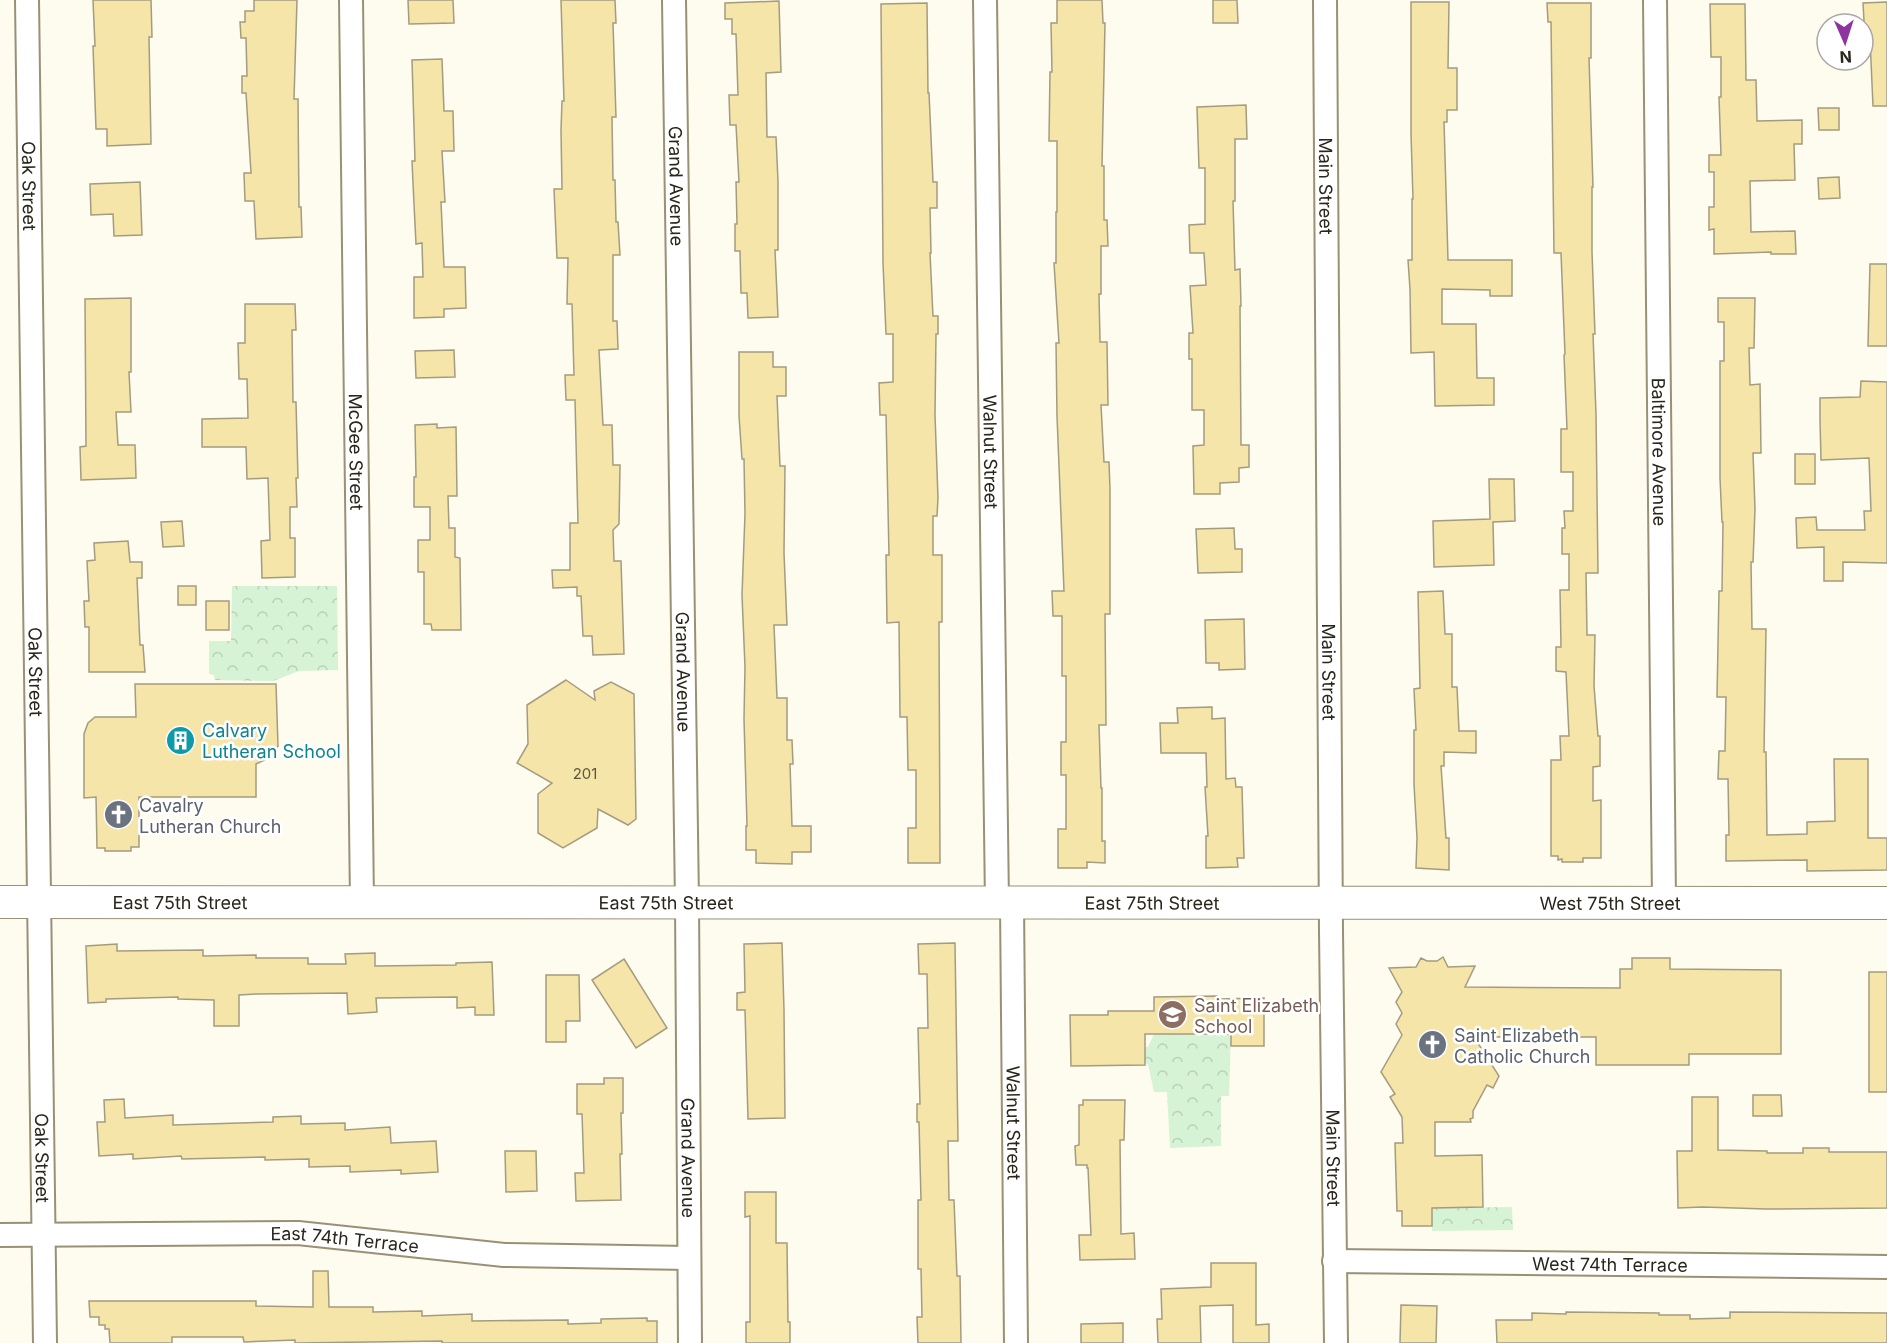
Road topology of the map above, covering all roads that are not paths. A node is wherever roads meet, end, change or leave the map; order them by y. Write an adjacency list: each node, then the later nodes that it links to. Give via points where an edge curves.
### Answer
1 (27, 0): 8 (street, Oak Street)
2 (351, 0): 12 (street, McGee Street)
3 (674, 0): 9 (street, Grand Avenue)
4 (985, 0): 13 (street, Walnut Street)
5 (1325, 0): 10 (street, Main Street)
6 (1655, 0): 11 (street, Baltimore Avenue)
7 (0, 902): 8 (main road, East 75th Street)
8 (39, 902): 12 (main road, East 75th Street); 16 (street, Oak Street)
9 (687, 902): 12 (main road, East 75th Street); 13 (main road, East 75th Street); 17 (street, Grand Avenue)
10 (1331, 902): 11 (main road, West 75th Street); 13 (main road, East 75th Street); 18 (street, Main Street)
11 (1664, 902): 14 (main road, West 75th Street)
12 (362, 903)
13 (1004, 903): 22 (street, Walnut Street)
14 (1887, 903)
15 (0, 1235): 16 (street, East 74th Terrace)
16 (43, 1235): 17 (street, East 74th Terrace, via 298,1233 504,1255); 20 (street, Oak Street)
17 (689, 1258): 21 (street, Grand Avenue)
18 (1334, 1261): 19 (street, West 74th Terrace); 23 (street, Main Street)
19 (1887, 1267)
20 (45, 1343)
21 (690, 1343)
22 (1016, 1343)
23 (1336, 1343)

